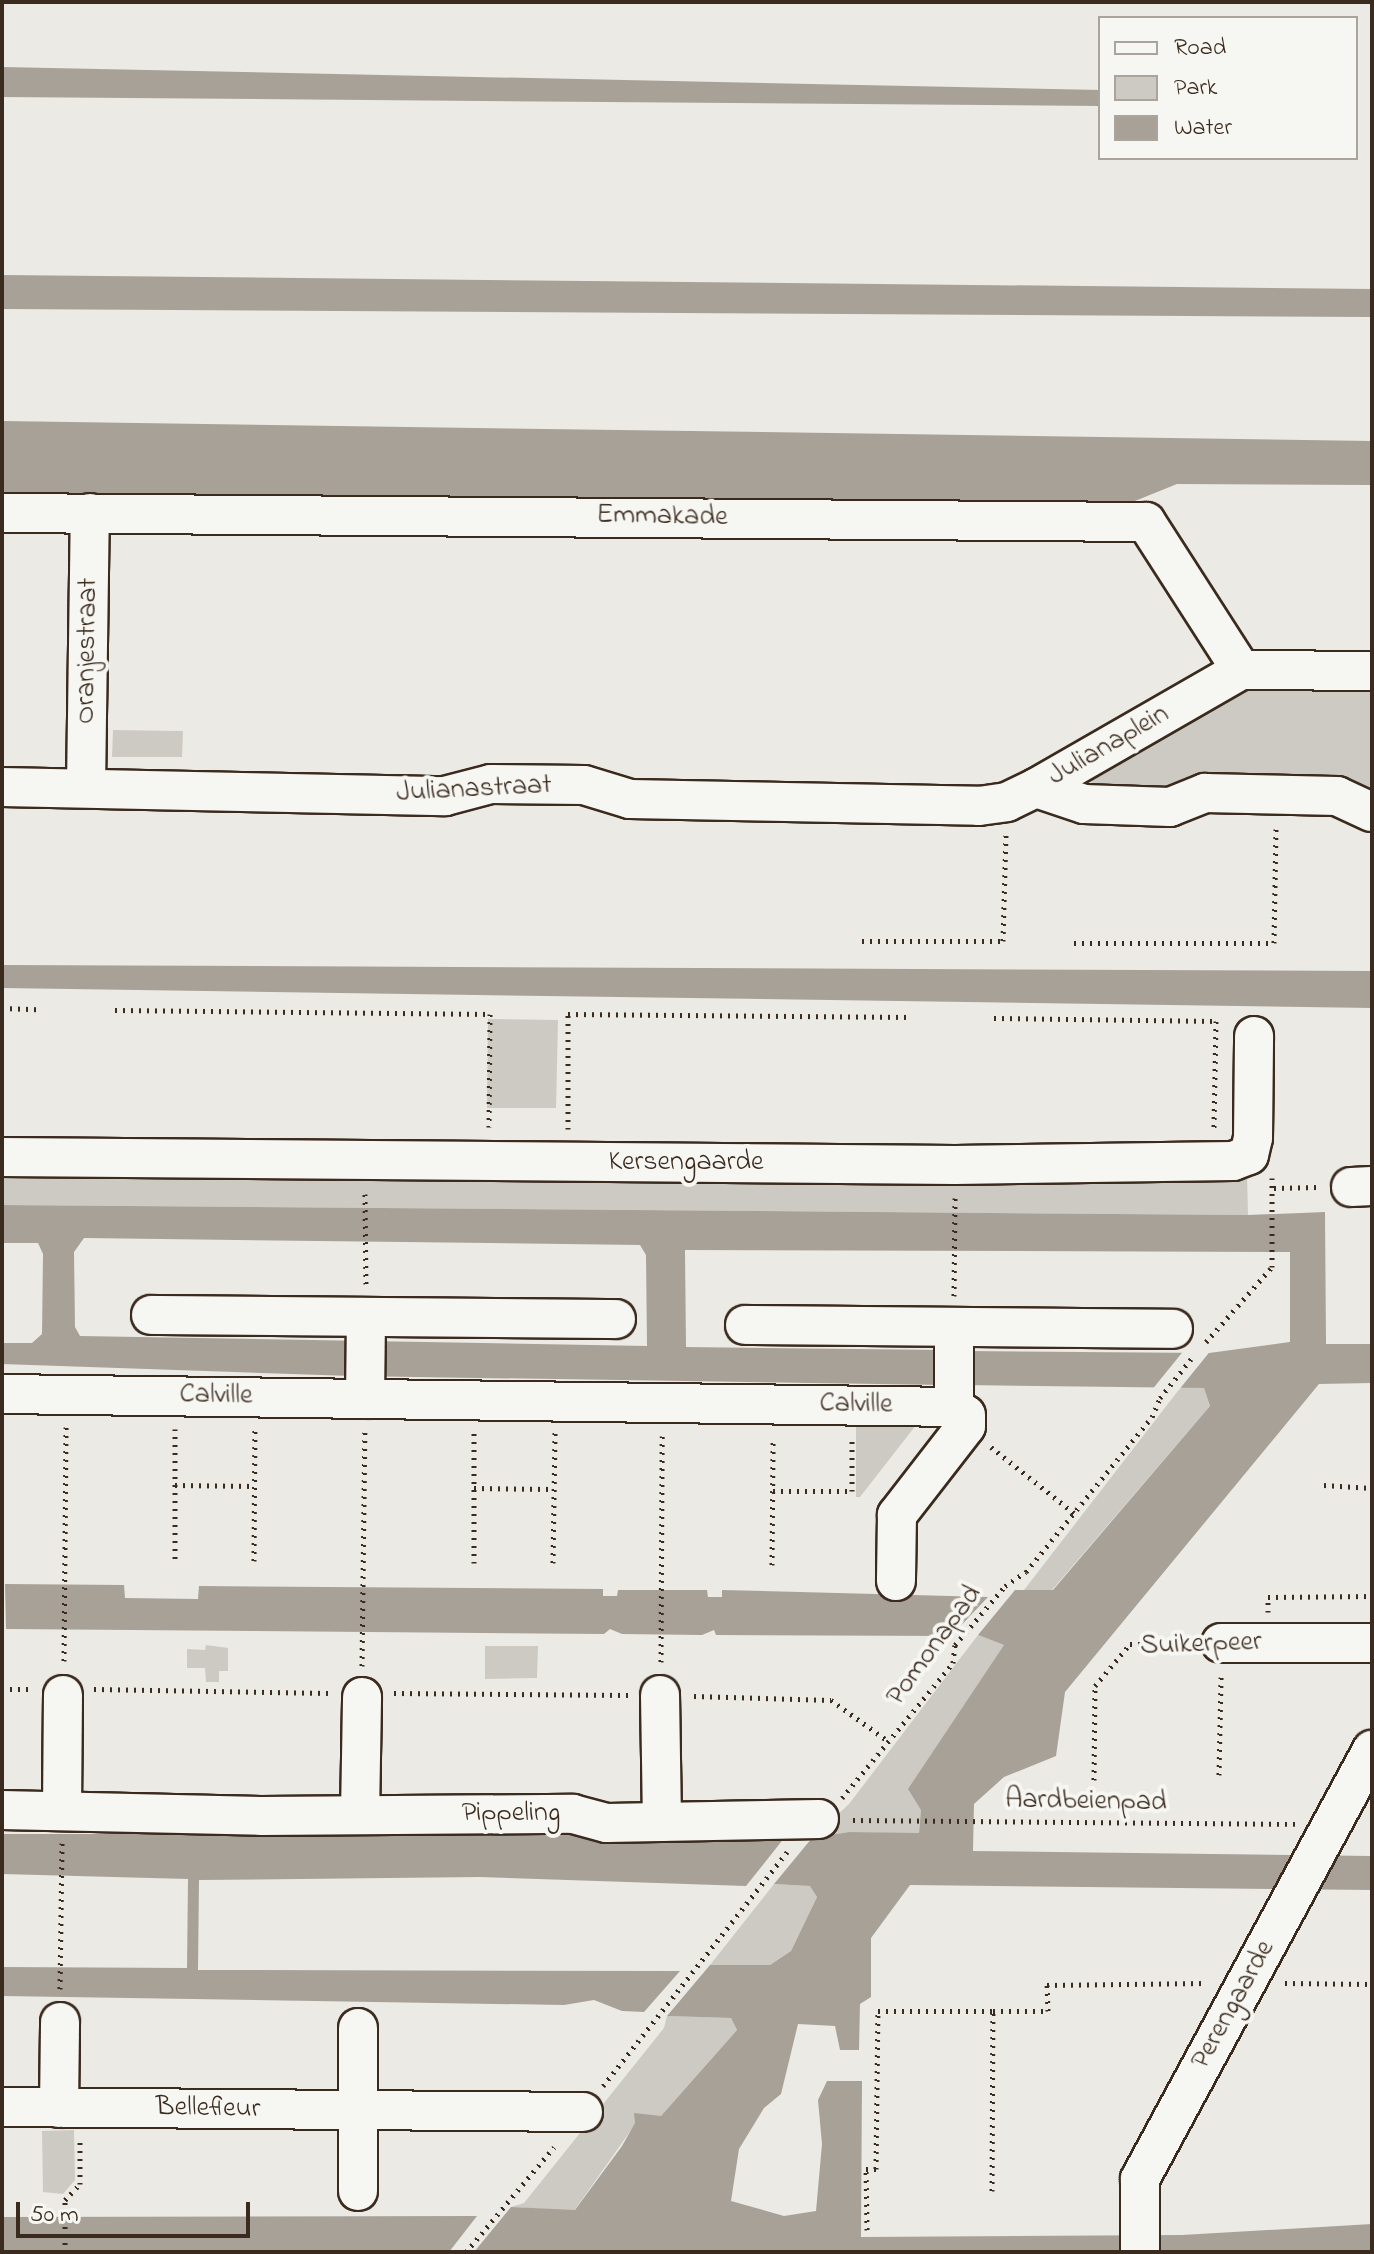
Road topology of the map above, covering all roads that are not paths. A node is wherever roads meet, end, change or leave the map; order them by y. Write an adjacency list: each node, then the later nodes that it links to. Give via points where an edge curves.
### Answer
1 (2, 513): 2 (street, Emmakade)
2 (90, 513): 3 (street, Emmakade, via 1146,522); 6 (street, Oranjestraat)
3 (1241, 670): 4 (street); 7 (street, Julianaplein)
4 (1372, 671)
5 (2, 787): 6 (street, Julianastraat)
6 (86, 788): 7 (street, Julianastraat, via 445,796 491,784 584,785 630,799 997,803)
7 (1036, 788): 8 (street, Julianaplein, via 1084,804 1170,807 1205,793 1337,796)
8 (1372, 812)
9 (1254, 1036): 10 (street, Kersengaarde, via 1249,1155 1213,1162)
10 (2, 1157)
11 (151, 1315): 14 (street)
12 (616, 1319): 14 (street)
13 (745, 1325): 15 (street)
14 (366, 1326): 17 (street)
15 (954, 1336): 16 (street); 19 (street)
16 (1190, 1343)
17 (365, 1389): 18 (street, Calville, via 255,1397); 19 (street, Calville, via 475,1400)
18 (2, 1394)
19 (958, 1407): 20 (street, via 897,1515)
20 (896, 1581)
21 (1221, 1643): 22 (street, Suikerpeer)
22 (1372, 1643)
23 (64, 1691): 30 (street)
24 (357, 1694): 29 (street)
25 (660, 1695): 31 (street)
26 (1372, 1750): 27 (street)
27 (1363, 1783): 40 (street, Perengaarde, via 1329,1830 1140,2179)
28 (2, 1810): 30 (street, Pippeling)
29 (360, 1815): 30 (street, Pippeling); 31 (street, Pippeling, via 573,1814 607,1823)
30 (62, 1819)
31 (662, 1822): 32 (street, Pippeling)
32 (820, 1824)
33 (60, 2007): 36 (street)
34 (358, 2028): 37 (street)
35 (2, 2107): 36 (street, Bellefleur)
36 (69, 2108): 37 (street, Bellefleur)
37 (358, 2110): 38 (street, Bellefleur); 39 (street)
38 (583, 2112)
39 (358, 2191)
40 (1140, 2241)

